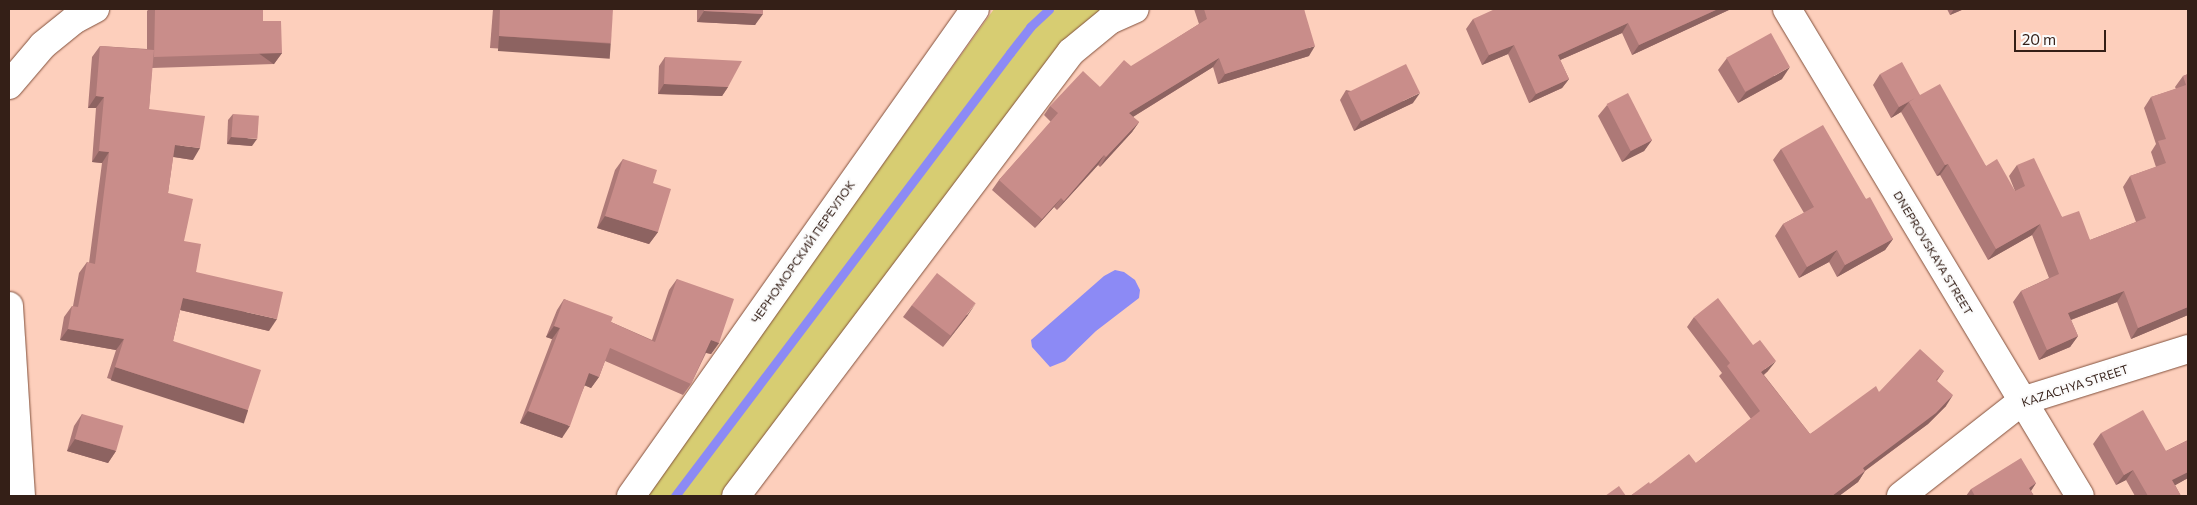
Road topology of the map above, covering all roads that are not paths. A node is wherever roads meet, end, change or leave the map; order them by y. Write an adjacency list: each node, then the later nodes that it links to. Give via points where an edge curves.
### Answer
1 (95, 9): 5 (street, via 74,20 43,44)
2 (975, 9): 10 (street, ЧЕРНОМОРСКИЙ ПЕРЕУЛОК)
3 (1135, 9): 11 (street, via 1110,20 1071,52)
4 (1787, 9): 8 (street, DNEPROVSKAYA STREET)
5 (9, 85)
6 (9, 306): 9 (street)
7 (2188, 349): 8 (street, KAZACHYA STREET)
8 (2022, 401): 12 (street, KAZACHYA STREET); 13 (street, DNEPROVSKAYA STREET)
9 (21, 496)
10 (631, 496)
11 (736, 496)
12 (1901, 496)
13 (2080, 496)

